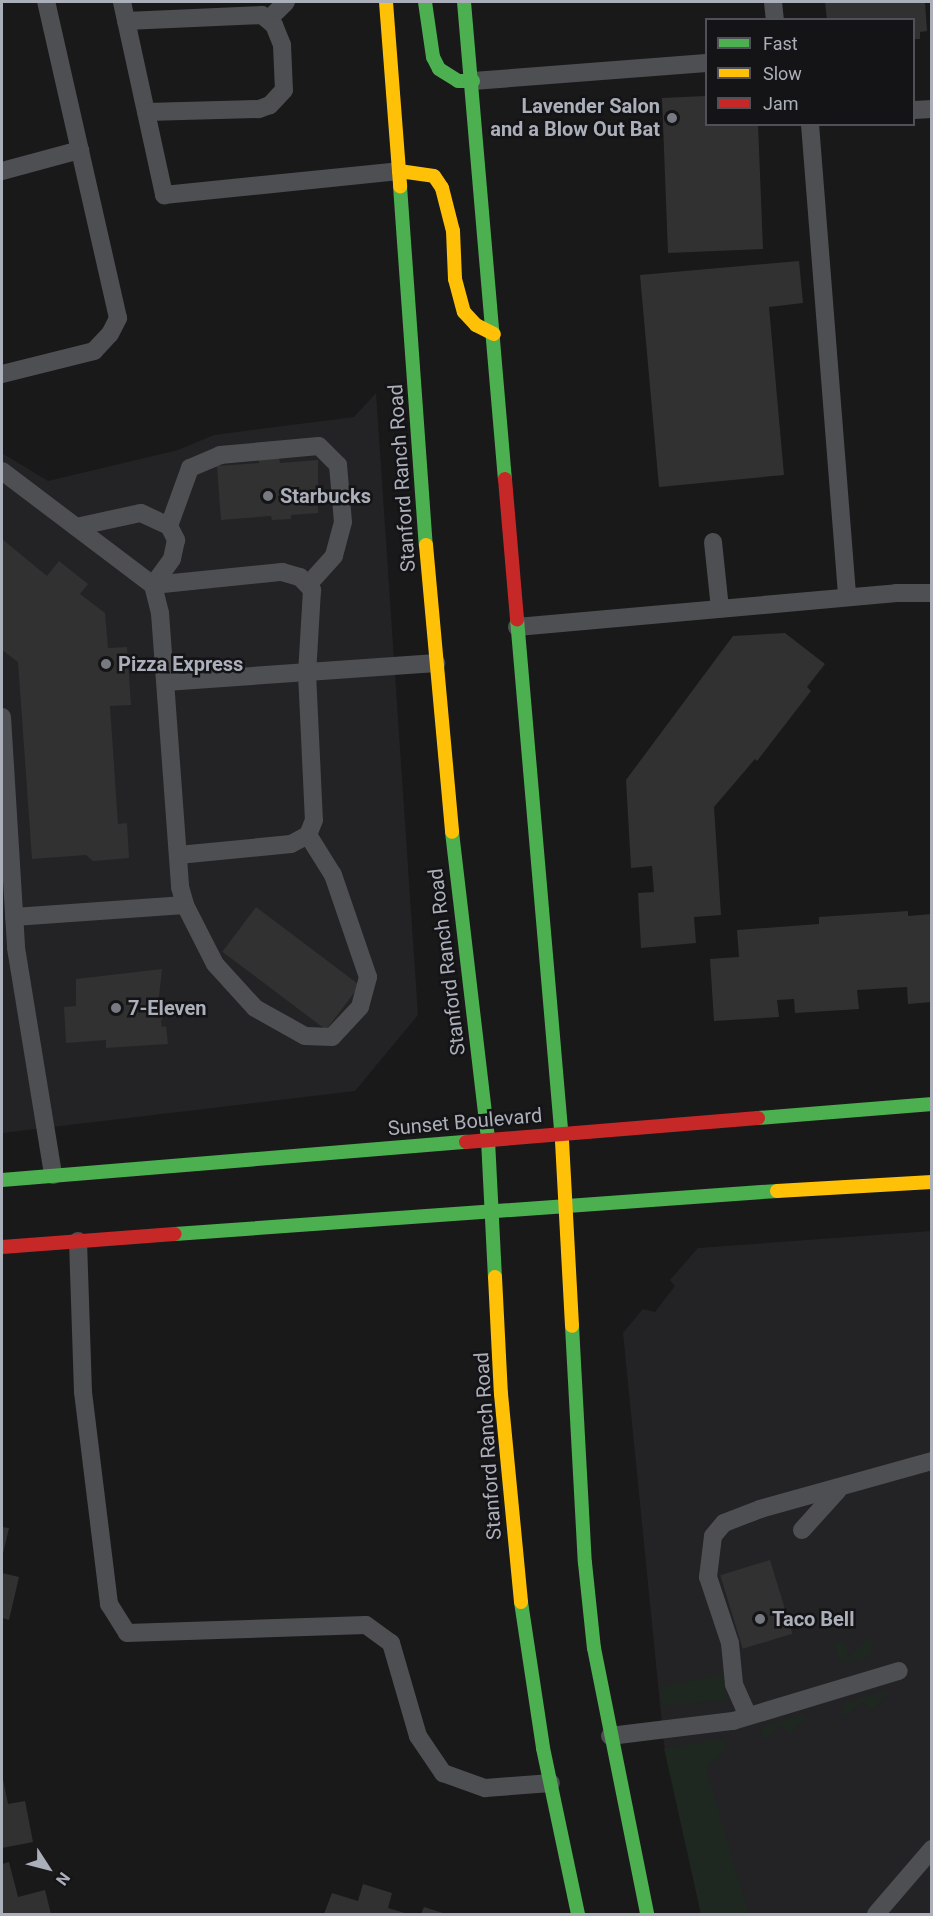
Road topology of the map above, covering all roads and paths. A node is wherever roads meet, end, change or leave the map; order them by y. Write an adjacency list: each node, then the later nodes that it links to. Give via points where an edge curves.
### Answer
1 (46, 2): 17 (lane)
2 (122, 2): 10 (lane)
3 (286, 2): 9 (lane)
4 (386, 2): 19 (main road, Stanford Ranch Road)
5 (425, 2): 12 (main road, via 433,57 439,69 458,81)
6 (464, 2): 12 (main road)
7 (772, 2): 8 (lane)
8 (775, 18)
9 (269, 19): 10 (lane, via 262,15); 15 (lane, via 282,45 284,90 278,99 259,109)
10 (126, 21): 15 (lane)
11 (705, 63): 12 (lane)
12 (473, 81): 20 (main road)
13 (932, 109): 14 (lane)
14 (915, 110)
15 (146, 112): 19 (lane, via 164,195)
16 (810, 126): 29 (lane)
17 (80, 150): 18 (lane); 21 (lane, via 118,318 94,351)
18 (2, 171)
19 (399, 171): 20 (main road, via 434,176 442,188 453,231 455,279 464,312 477,326); 32 (main road, Stanford Ranch Road)
20 (494, 334): 31 (main road)
21 (2, 374)
22 (2, 471): 24 (lane)
23 (169, 526): 24 (lane, via 141,513); 26 (lane, via 190,468 220,455 319,446 338,465 344,522 334,556); 27 (lane, via 176,540 172,559)
24 (76, 527): 27 (lane)
25 (713, 542): 30 (lane)
26 (309, 584): 27 (lane, via 282,572); 33 (lane, via 312,590)
27 (153, 585): 34 (lane, via 160,613)
28 (932, 593): 29 (lane)
29 (847, 597): 30 (lane)
30 (720, 609): 31 (lane)
31 (517, 627): 41 (main road)
32 (436, 663): 33 (lane); 42 (main road, Stanford Ranch Road, via 441,741)
33 (307, 673): 34 (lane); 36 (lane, via 314,820)
34 (166, 682): 37 (lane)
35 (2, 717): 39 (lane)
36 (308, 835): 37 (lane, via 291,844); 38 (lane, via 333,875 368,977 360,1007 332,1037 305,1036 255,1008 215,964)
37 (178, 855): 38 (lane)
38 (185, 905): 39 (lane)
39 (14, 917): 43 (lane)
40 (932, 1104): 41 (main road, Sunset Boulevard)
41 (562, 1134): 42 (main road, Sunset Boulevard); 46 (main road)
42 (488, 1140): 43 (main road, Sunset Boulevard); 47 (main road, Stanford Ranch Road)
43 (53, 1175): 44 (main road, Sunset Boulevard)
44 (2, 1180)
45 (932, 1182): 46 (main road)
46 (565, 1204): 47 (main road); 55 (main road, via 585,1563)
47 (493, 1209): 48 (main road); 56 (main road, Stanford Ranch Road, via 501,1394 516,1572 526,1656)
48 (78, 1241): 49 (main road); 56 (lane, via 83,1392 109,1604 127,1633 366,1625 391,1643 418,1736 443,1773 485,1788)
49 (2, 1247)
50 (932, 1461): 51 (lane)
51 (844, 1489): 52 (lane); 54 (lane, via 751,1513 724,1523 713,1536 708,1577 730,1643 734,1684)
52 (802, 1530)
53 (899, 1671): 54 (lane)
54 (748, 1716): 55 (lane)
55 (610, 1736): 59 (main road)
56 (550, 1783): 58 (main road, Stanford Ranch Road)
57 (932, 1850): 60 (lane)
58 (578, 1914)
59 (647, 1914)
60 (876, 1914)

